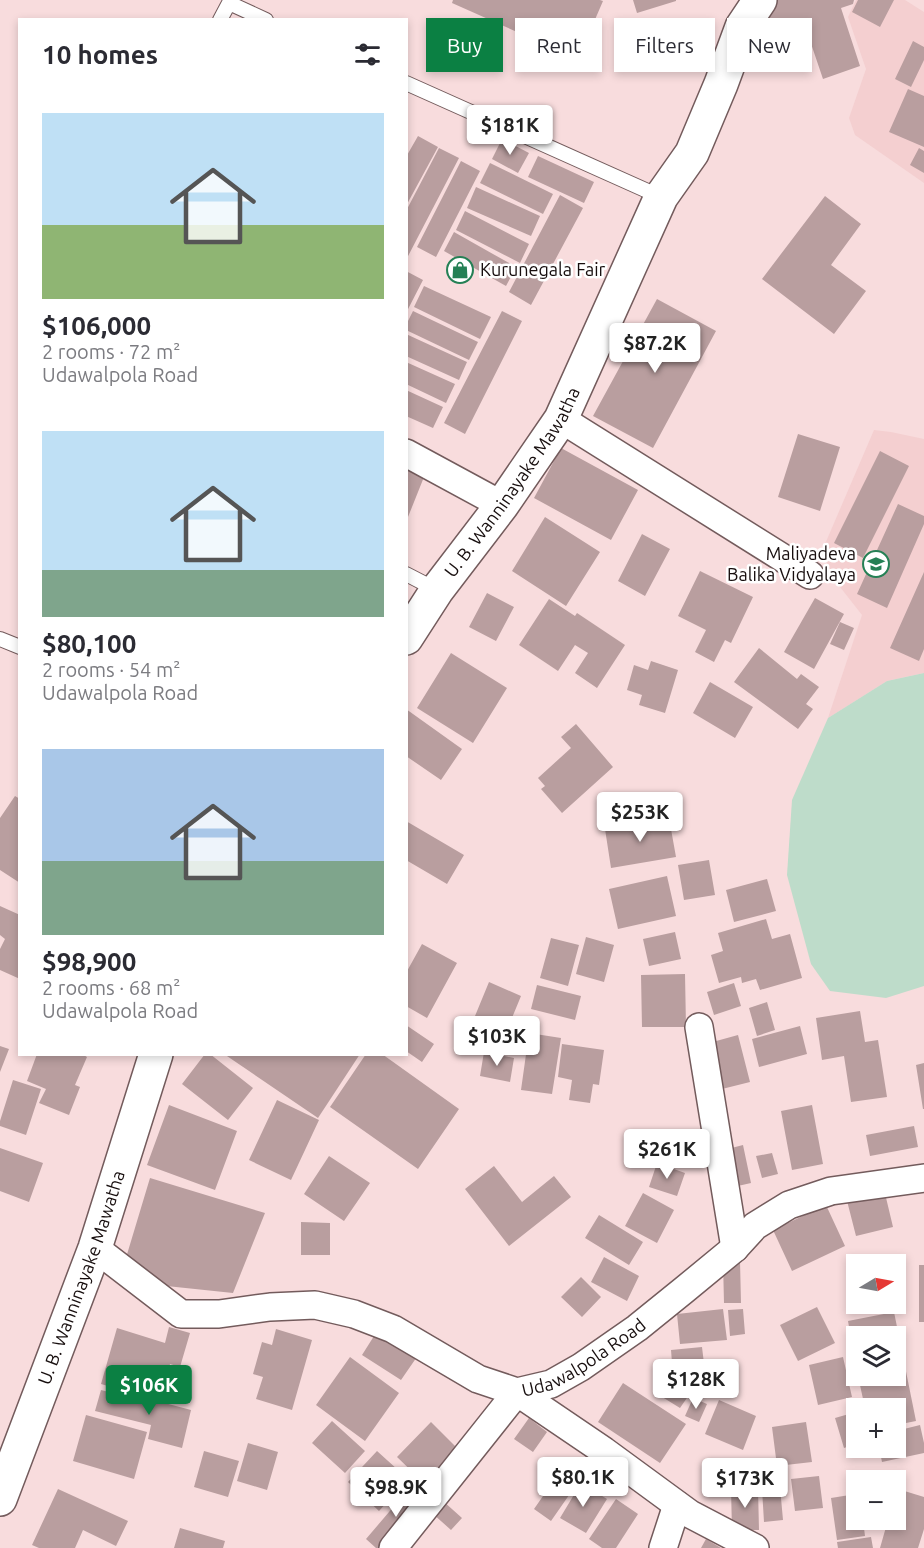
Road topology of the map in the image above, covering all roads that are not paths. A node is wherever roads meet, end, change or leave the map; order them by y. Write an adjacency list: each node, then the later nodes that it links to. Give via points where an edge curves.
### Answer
1 (760, 0): 2 (main road, U. B. Wanninayake Mawatha)
2 (743, 14): 6 (main road, U. B. Wanninayake Mawatha, via 721,84 692,153)
3 (221, 18): 4 (lane, via 229,3)
4 (262, 18)
5 (408, 84): 6 (lane)
6 (660, 197): 7 (main road, U. B. Wanninayake Mawatha)
7 (561, 419): 9 (main road, U. B. Wanninayake Mawatha); 11 (street)
8 (408, 454): 9 (street)
9 (502, 504): 12 (main road, U. B. Wanninayake Mawatha)
10 (408, 575): 12 (lane)
11 (810, 575)
12 (437, 590): 13 (main road, U. B. Wanninayake Mawatha)
13 (408, 635)
14 (0, 639): 15 (lane)
15 (18, 646)
16 (699, 1027): 20 (street)
17 (155, 1056): 19 (main road, U. B. Wanninayake Mawatha)
18 (924, 1178): 20 (street, Udawalpola Road, via 831,1191 789,1205 754,1226)
19 (95, 1248): 21 (street, Udawalpola Road, via 181,1314 315,1305 354,1314 393,1329 478,1379); 22 (main road, U. B. Wanninayake Mawatha)
20 (735, 1248): 21 (street, Udawalpola Road, via 581,1368 551,1384)
21 (517, 1392): 23 (street); 24 (street)
22 (0, 1499)
23 (677, 1505): 25 (street); 26 (street)
24 (393, 1548)
25 (663, 1548)
26 (755, 1548)

